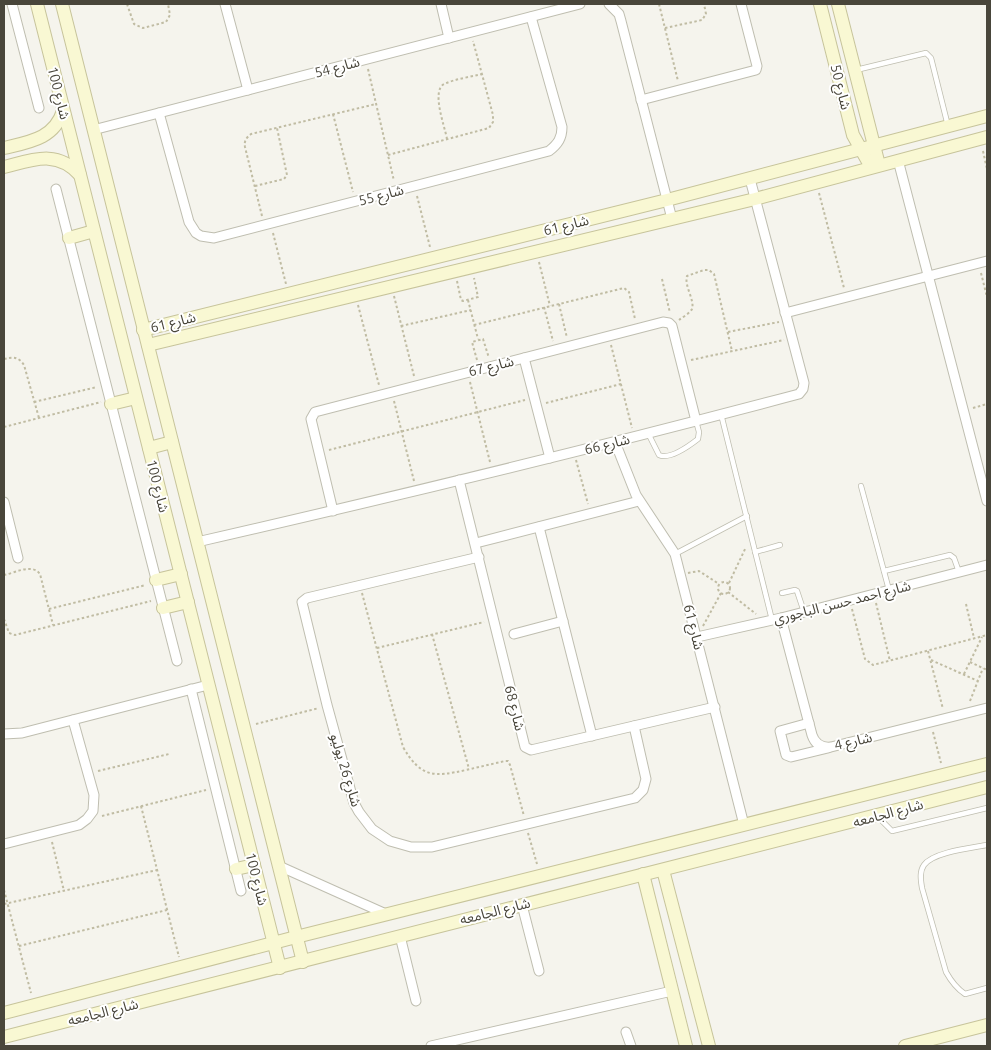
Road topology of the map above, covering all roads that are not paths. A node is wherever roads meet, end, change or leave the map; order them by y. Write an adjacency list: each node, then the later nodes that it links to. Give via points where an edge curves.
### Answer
1 (12, 4): 16 (street)
2 (37, 4): 17 (main road, شارع 100)
3 (62, 4): 21 (main road, شارع 100)
4 (225, 4): 14 (street)
5 (441, 4): 12 (street)
6 (580, 4): 11 (street, شارع 54)
7 (609, 4): 15 (street, via 619,14)
8 (741, 4): 15 (street, via 756,70)
9 (820, 4): 26 (main road, شارع 50, via 853,135)
10 (838, 4): 13 (main road, شارع 50)
11 (531, 17): 12 (street, شارع 54); 18 (street, شارع 55, via 562,126 559,141 549,151 397,191 214,238 201,236 188,222)
12 (450, 38): 14 (street, شارع 54)
13 (855, 70): 20 (lane, via 926,52 931,58); 24 (main road, شارع 50)
14 (248, 90): 18 (street, شارع 54)
15 (641, 100): 35 (street)
16 (39, 108)
17 (63, 110): 23 (main road, via 49,133); 31 (main road, شارع 100)
18 (159, 113): 21 (street, شارع 54)
19 (987, 116): 20 (main road, شارع 61)
20 (948, 126): 24 (main road, شارع 61)
21 (93, 130): 42 (main road, شارع 100)
22 (983, 138): 28 (main road, شارع 61)
23 (31, 141): 25 (main road); 27 (main road)
24 (874, 145): 26 (main road, شارع 61); 29 (main road, شارع 50)
25 (4, 148)
26 (860, 149): 29 (main road, شارع 50); 32 (main road, شارع 61)
27 (36, 159): 30 (main road); 31 (main road, via 57,160)
28 (898, 160): 29 (main road, شارع 61); 40 (street)
29 (875, 166): 34 (main road, شارع 61)
30 (4, 167)
31 (80, 175): 37 (main road, شارع 100)
32 (750, 178): 34 (street, شارع 66); 35 (main road, شارع 61)
33 (56, 188): 38 (street)
34 (755, 199): 36 (main road, شارع 61); 41 (street, شارع 66)
35 (667, 200): 36 (street); 42 (main road, شارع 61)
36 (672, 219): 43 (main road, شارع 61)
37 (94, 231): 38 (main road); 45 (main road, شارع 100)
38 (69, 238): 46 (street)
39 (983, 262): 40 (street)
40 (928, 276): 41 (street, via 846,296); 54 (street, via 964,410)
41 (786, 317): 47 (street, شارع 66, via 804,383 802,392)
42 (143, 330): 43 (main road, شارع 100)
43 (148, 345): 50 (main road, شارع 100)
44 (524, 358): 48 (street, شارع 67, via 637,329 670,324); 53 (street); 60 (street, شارع 67, via 312,414)
45 (136, 398): 46 (main road); 52 (main road, شارع 100)
46 (111, 402): 74 (street)
47 (721, 414): 48 (street, شارع 66); 61 (lane)
48 (696, 421): 49 (street, شارع 66); 49 (lane, via 698,439 669,456 659,455)
49 (648, 434): 51 (street, شارع 66)
50 (172, 442): 52 (main road); 63 (main road, شارع 100)
51 (615, 442): 53 (street, شارع 66); 57 (street, شارع 61)
52 (149, 448): 73 (main road, شارع 100)
53 (550, 458): 55 (street, شارع 66)
54 (983, 464): 58 (street)
55 (459, 480): 60 (street, شارع 66); 64 (street, شارع 68)
56 (861, 486): 71 (lane)
57 (639, 501): 62 (street); 67 (street, شارع 61)
58 (987, 501)
59 (4, 502): 69 (street)
60 (333, 511): 63 (street, شارع 66)
61 (747, 516): 66 (lane); 67 (lane)
62 (540, 527): 64 (street); 81 (street)
63 (197, 542): 99 (main road, شارع 100)
64 (476, 543): 68 (street, شارع 68)
65 (780, 546): 66 (lane)
66 (755, 552): 80 (lane)
67 (675, 554): 83 (street, شارع 61)
68 (479, 557): 91 (street, شارع 26 يوليو, via 307,598 302,602 354,803 365,821 381,836 400,845 432,847 635,798 644,790 646,779); 93 (street, شارع 68, via 525,747 531,750)
69 (18, 558)
70 (987, 565): 72 (street, شارع احمد حسن الباجوري)
71 (884, 571): 72 (lane, via 950,555); 75 (lane)
72 (959, 572): 75 (street, شارع احمد حسن الباجوري)
73 (181, 574): 74 (main road); 77 (main road, شارع 100)
74 (156, 581): 78 (street)
75 (889, 590): 79 (street, شارع احمد حسن الباجوري)
76 (782, 593): 79 (lane, via 797,591)
77 (188, 602): 78 (main road); 85 (main road, شارع 100)
78 (162, 603): 84 (street)
79 (804, 612): 80 (street, شارع احمد حسن الباجوري)
80 (773, 620): 83 (street, شارع احمد حسن الباجوري); 90 (street, شارع 4)
81 (563, 621): 82 (street); 93 (street)
82 (514, 634)
83 (697, 637): 87 (street, شارع 61)
84 (177, 661)
85 (208, 685): 86 (street); 100 (main road, شارع 100)
86 (191, 689): 89 (street); 109 (street)
87 (714, 707): 91 (street, شارع 68); 103 (street, شارع 61)
88 (987, 708): 94 (street, شارع 4)
89 (73, 720): 92 (street, via 22,733); 104 (street, via 95,800 93,811 79,825)
90 (809, 723): 94 (street, شارع 4, via 817,744); 94 (street, via 780,731 786,755 791,757)
91 (634, 726): 93 (street, شارع 68)
92 (4, 734)
93 (592, 736)
94 (831, 747)
95 (987, 764): 97 (main road, شارع الجامعه)
96 (987, 787): 101 (main road, شارع الجامعه)
97 (845, 800): 102 (main road); 103 (main road, شارع الجامعه)
98 (987, 808): 101 (lane, via 892,831)
99 (264, 810): 100 (main road); 108 (main road, شارع 100)
100 (241, 815): 107 (main road, شارع 100)
101 (877, 816): 102 (main road, شارع الجامعه)
102 (851, 823): 110 (main road, شارع الجامعه)
103 (744, 825): 106 (main road, شارع الجامعه)
104 (4, 844)
105 (987, 845): 122 (lane, via 931,858 921,875 946,972 965,994)
106 (588, 864): 112 (main road); 115 (main road, شارع الجامعه)
107 (254, 865): 109 (main road); 118 (main road, شارع 100)
108 (279, 866): 115 (street); 117 (main road, شارع 100)
109 (236, 869): 113 (street)
110 (663, 870): 111 (main road, شارع الجامعه); 132 (main road)
111 (644, 874): 112 (main road, شارع الجامعه); 123 (main road)
112 (594, 886): 114 (main road, شارع الجامعه)
113 (242, 891)
114 (522, 905): 116 (main road, شارع الجامعه); 121 (street)
115 (386, 914): 117 (main road, شارع الجامعه)
116 (400, 936): 119 (main road, شارع الجامعه); 124 (street)
117 (296, 937): 118 (main road, شارع الجامعه); 119 (main road, شارع 100)
118 (274, 943): 120 (main road, شارع 100); 125 (main road, شارع الجامعه)
119 (303, 962): 120 (main road, شارع الجامعه)
120 (280, 968): 128 (main road, شارع الجامعه)
121 (539, 971)
122 (987, 988)
123 (672, 991): 129 (street); 131 (main road)
124 (416, 1001)
125 (4, 1013)
126 (987, 1025): 133 (main road)
127 (626, 1032): 130 (street)
128 (4, 1037)
129 (431, 1046)
130 (630, 1046)
131 (686, 1046)
132 (708, 1046)
133 (905, 1046)

